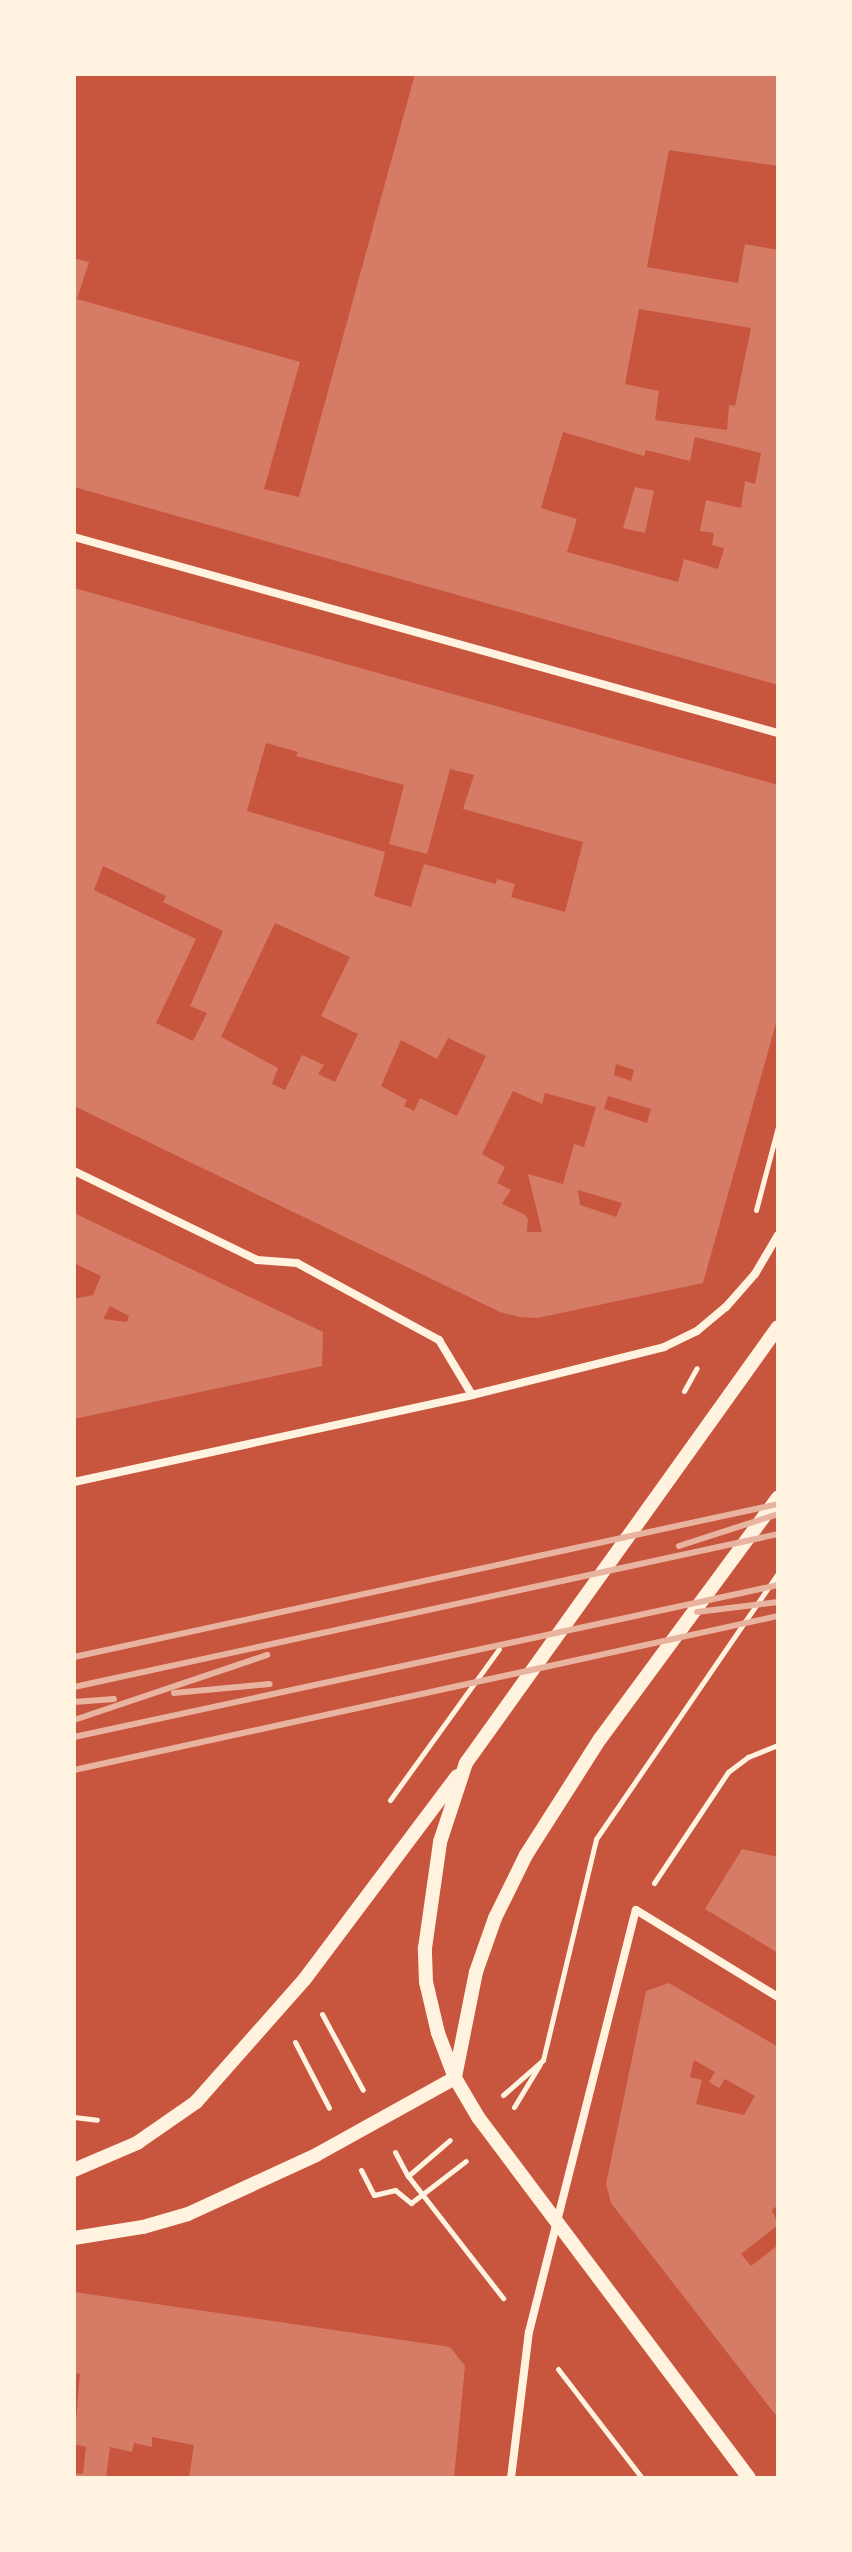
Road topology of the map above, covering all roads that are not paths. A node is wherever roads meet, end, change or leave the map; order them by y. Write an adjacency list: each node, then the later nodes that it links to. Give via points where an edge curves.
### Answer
1 (74, 537): 2 (street)
2 (778, 733)
3 (74, 1171): 6 (street, via 257,1260 297,1263 439,1340)
4 (778, 1235): 6 (street, via 755,1274 697,1331 664,1347)
5 (778, 1327): 9 (street)
6 (472, 1395): 7 (street)
7 (74, 1482)
8 (778, 1498): 11 (street, via 600,1739 526,1855 476,1972)
9 (466, 1763): 11 (street, via 440,1842 425,1948 426,1982); 12 (street, via 304,1980 205,2091 167,2125)
10 (778, 1997): 13 (street, via 636,1910)
11 (455, 2078): 13 (street); 14 (street, via 345,2140 188,2214)
12 (74, 2170)
13 (558, 2222): 15 (street, via 529,2332); 16 (street)
14 (74, 2238)
15 (511, 2478)
16 (749, 2478)

